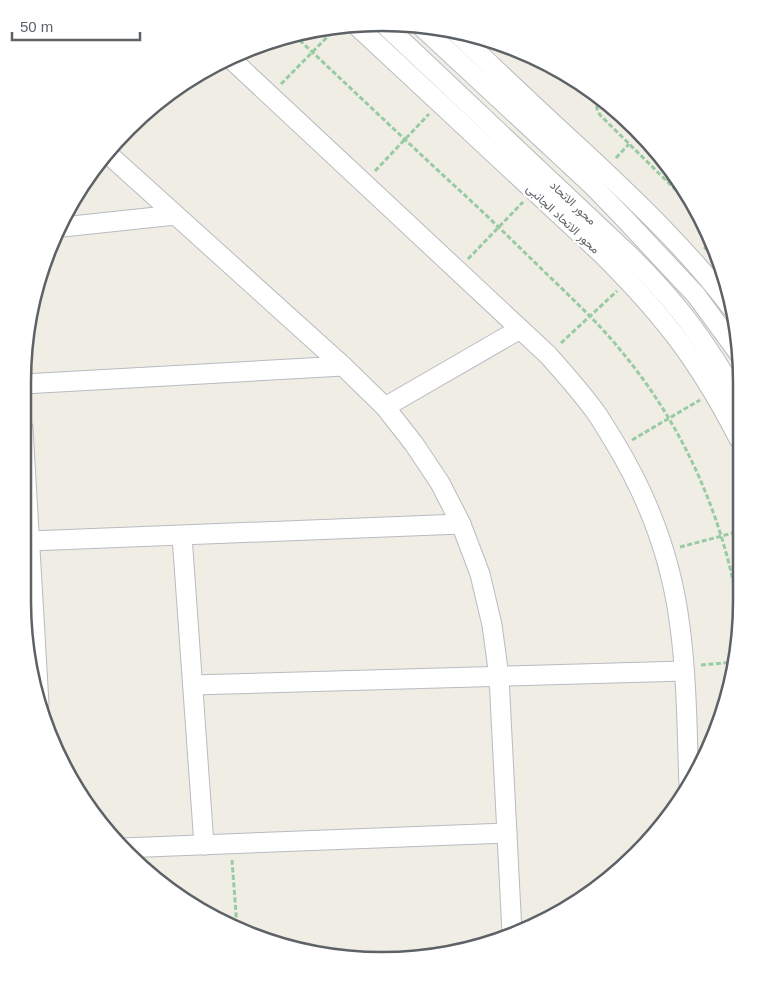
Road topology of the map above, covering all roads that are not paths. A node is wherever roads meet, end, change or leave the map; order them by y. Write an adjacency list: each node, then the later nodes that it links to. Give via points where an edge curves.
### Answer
1 (392, 31): 14 (street, محور الاتحاد, via 657,284 703,342)
2 (363, 32): 16 (street, محور الاتحاد الجانبى, via 628,281 677,338)
3 (430, 34): 11 (street, محور الاتحاد, via 592,185 696,295)
4 (466, 42): 9 (street, via 668,233)
5 (236, 63): 10 (street)
6 (112, 158): 7 (street)
7 (175, 215): 8 (street); 12 (street)
8 (67, 227)
9 (722, 296)
10 (520, 329): 15 (street); 22 (street, via 548,355 598,415 637,481 652,515 674,589)
11 (731, 342)
12 (343, 366): 13 (street); 15 (street)
13 (31, 384)
14 (733, 389)
15 (385, 407): 17 (street, via 440,483)
16 (733, 427)
17 (461, 524): 18 (street); 23 (street, via 480,574 492,625)
18 (182, 536): 19 (street); 24 (street)
19 (31, 541)
20 (31, 559): 21 (street)
21 (37, 662)
22 (684, 669): 23 (street); 25 (street)
23 (499, 677): 24 (street); 26 (street)
24 (193, 685): 27 (street)
25 (688, 772)
26 (507, 833): 27 (street); 29 (street)
27 (204, 845): 28 (street)
28 (133, 848)
29 (512, 927)

